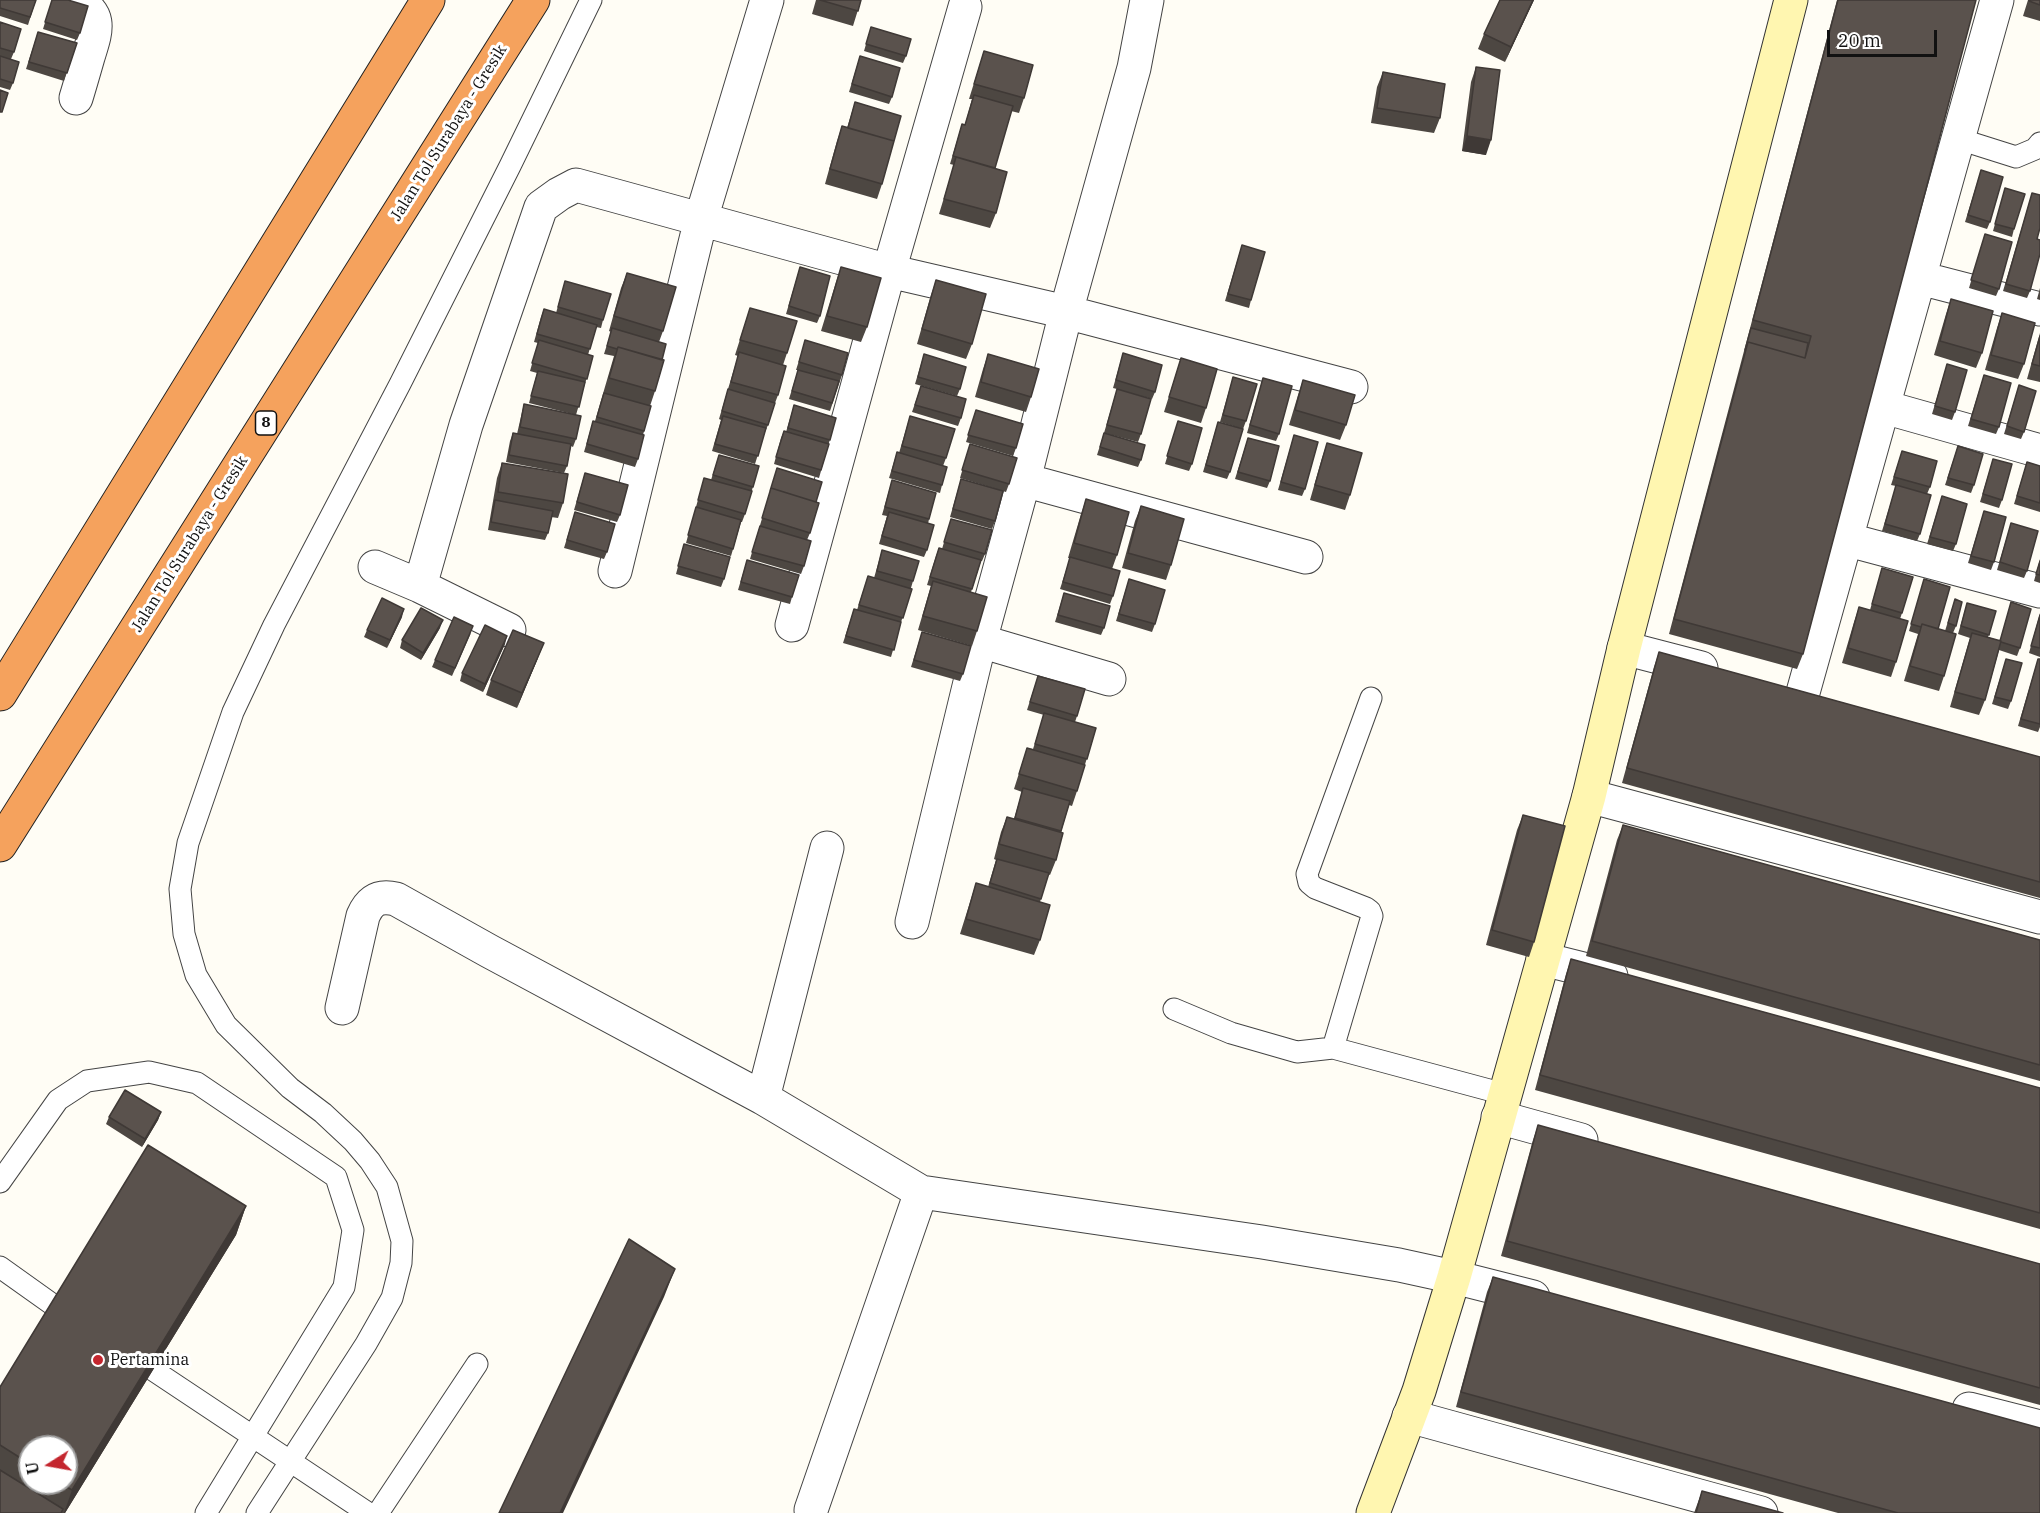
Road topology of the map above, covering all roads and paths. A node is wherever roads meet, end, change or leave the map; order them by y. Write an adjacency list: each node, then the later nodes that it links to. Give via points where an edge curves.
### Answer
1 (72, 0): 10 (street, via 85,4 97,28)
2 (428, 0): 35 (highway)
3 (533, 0): 38 (highway, Jalan Tol Surabaya - Gresik / 8)
4 (591, 0): 62 (lane, via 400,384 274,625 233,712 188,843 180,889 183,934 196,975 226,1025 370,1161 387,1188 402,1241 392,1298)
5 (767, 0): 13 (street)
6 (1147, 0): 17 (street, via 1134,68)
7 (1791, 0): 31 (street)
8 (1997, 0): 11 (street)
9 (964, 7): 14 (street)
10 (76, 98)
11 (1959, 139): 12 (lane, via 2016,157); 15 (street)
12 (2040, 143)
13 (701, 219): 14 (street); 25 (street); 26 (street, via 576,185 541,207 466,425)
14 (889, 271): 17 (street); 28 (street)
15 (1920, 278): 16 (street); 19 (street)
16 (2040, 309)
17 (1066, 312): 18 (street); 21 (street)
18 (1351, 387)
19 (1884, 407): 20 (street); 22 (street)
20 (2040, 451)
21 (1024, 480): 23 (street); 30 (street)
22 (1845, 539): 27 (street); 34 (street, via 1814,699)
23 (1306, 557)
24 (375, 567): 26 (street)
25 (615, 571)
26 (420, 586): 29 (street)
27 (2040, 591)
28 (792, 626)
29 (509, 630)
30 (980, 641): 33 (street); 41 (street)
31 (1624, 648): 32 (street); 37 (street)
32 (1724, 675)
33 (1109, 679)
34 (1769, 687)
35 (0, 694)
36 (1371, 698): 46 (lane, via 1307,874 1315,888 1366,908 1372,916)
37 (1589, 796): 40 (street); 42 (street)
38 (0, 845)
39 (827, 848): 47 (street)
40 (2040, 917)
41 (912, 922)
42 (1543, 958): 43 (street); 48 (street)
43 (1635, 983)
44 (342, 1008): 47 (street, via 363,916 374,900 384,896)
45 (1174, 1009): 46 (lane, via 1231,1033 1298,1052)
46 (1333, 1048): 48 (lane)
47 (763, 1098): 51 (street)
48 (1501, 1106): 49 (street); 53 (street)
49 (1613, 1149)
50 (0, 1182): 61 (lane, via 58,1100 87,1081 149,1072 197,1083 336,1177 353,1230 344,1287)
51 (921, 1192): 53 (street, via 1262,1242); 64 (street)
52 (0, 1267): 55 (lane)
53 (1454, 1277): 54 (street); 59 (street)
54 (1557, 1303)
55 (56, 1306)
56 (477, 1364): 68 (lane)
57 (153, 1370): 61 (lane)
58 (1936, 1401): 60 (street)
59 (1409, 1416): 63 (street); 69 (street)
60 (2040, 1427)
61 (254, 1436): 62 (lane); 65 (lane)
62 (290, 1461): 66 (lane); 67 (lane)
63 (1682, 1503): 70 (street)
64 (811, 1510)
65 (206, 1513)
66 (257, 1513)
67 (368, 1513)
68 (378, 1513)
69 (1373, 1513)
70 (1761, 1513)

